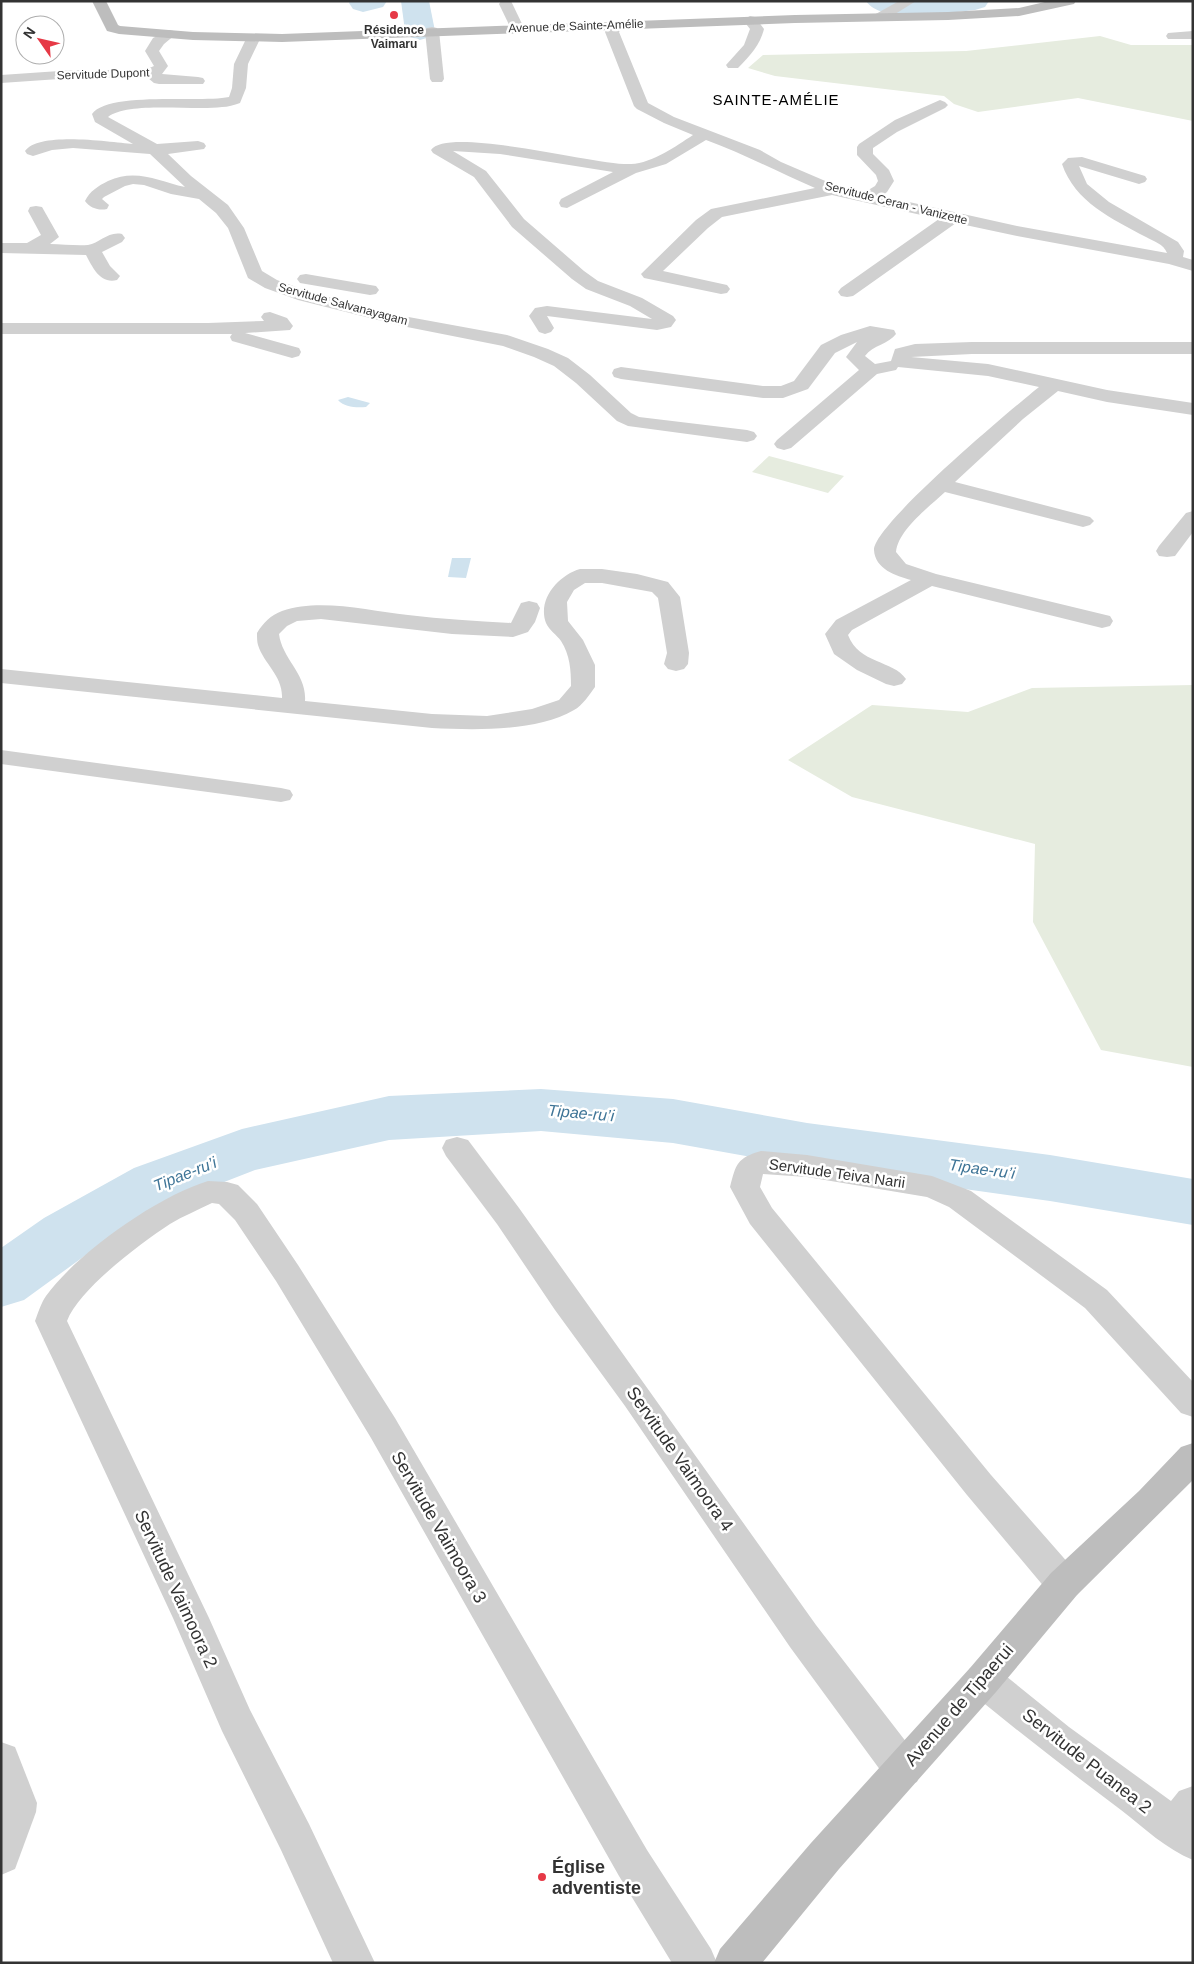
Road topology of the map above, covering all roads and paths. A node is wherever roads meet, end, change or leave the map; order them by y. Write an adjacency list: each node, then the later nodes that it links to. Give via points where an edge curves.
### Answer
1 (100, 1): 10 (street, Avenue de Sainte-Amélie, via 112,28)
2 (1069, 1): 5 (street, Avenue de Sainte-Amélie, via 1019,12)
3 (506, 4): 8 (street)
4 (902, 5): 5 (street)
5 (879, 18): 6 (street, Avenue de Sainte-Amélie)
6 (750, 20): 7 (street, Avenue de Sainte-Amélie); 14 (street, via 757,30 755,39)
7 (617, 24): 8 (street, Avenue de Sainte-Amélie); 20 (street, Servitude Ceran - Vanizette, via 612,32 642,106)
8 (517, 28): 9 (street, Avenue de Sainte-Amélie)
9 (432, 31): 13 (street, Avenue de Sainte-Amélie); 17 (street)
10 (169, 34): 13 (street, Avenue de Sainte-Amélie); 15 (street, Servitude Dupont, via 158,41 152,51 161,66)
11 (1193, 35): 12 (street)
12 (1173, 36)
13 (253, 39): 22 (street, Servitude Salvanayagam, via 241,64 237,95 230,102 122,106 100,114 106,123)
14 (733, 65)
15 (152, 72): 16 (street, Servitude Dupont); 18 (street, via 159,80)
16 (1, 79)
17 (437, 79)
18 (198, 81)
19 (940, 105): 28 (street, via 878,136 865,147 865,155 883,172 886,181)
20 (705, 134): 24 (street, via 659,159); 26 (street, Servitude Ceran - Vanizette)
21 (198, 146): 22 (street)
22 (154, 149): 23 (street, via 84,144 61,145); 27 (street, Servitude Salvanayagam)
23 (33, 152)
24 (631, 168): 29 (street); 46 (street, via 478,147 453,146 439,150 480,174 518,223 578,275 592,285 636,302 667,320 665,324 657,325 547,311 538,316)
25 (1139, 179): 37 (street, via 1082,162 1070,164 1077,183 1124,219 1166,241 1174,248 1176,255)
26 (832, 190): 28 (street, Servitude Ceran - Vanizette); 41 (street, via 717,213 650,274)
27 (204, 194): 30 (street, via 178,192 150,180 125,179 96,194 93,201); 38 (street, Servitude Salvanayagam, via 229,217)
28 (868, 198): 32 (street, Servitude Ceran - Vanizette)
29 (568, 203)
30 (101, 205)
31 (36, 211): 35 (street, via 50,237)
32 (953, 218): 37 (street, Servitude Ceran - Vanizette); 43 (street)
33 (116, 238): 36 (street)
34 (1, 248): 35 (street)
35 (31, 248): 36 (street)
36 (92, 250): 40 (street)
37 (1173, 259): 39 (street, Servitude Ceran - Vanizette)
38 (248, 260): 42 (street, via 278,272); 57 (street, Servitude Salvanayagam, via 254,274 282,289 402,321 507,341 541,353 561,362 624,417 635,422)
39 (1193, 266)
40 (111, 276)
41 (721, 288)
42 (370, 290)
43 (847, 292)
44 (270, 317): 47 (street, via 284,326)
45 (1, 328): 47 (street)
46 (546, 328)
47 (203, 329): 51 (street)
48 (886, 334): 49 (street); 53 (street, via 862,347 855,357); 54 (street, via 870,332 828,349 801,385 784,392 762,392)
49 (1004, 334)
50 (1193, 348): 52 (street, via 930,349 902,353)
51 (292, 352)
52 (900, 362): 53 (street); 55 (street, via 988,370)
53 (871, 370): 58 (street)
54 (621, 373)
55 (1055, 384): 56 (street, via 1107,396); 59 (street, via 1016,415)
56 (1193, 409)
57 (747, 436)
58 (784, 444)
59 (941, 485): 61 (street); 63 (street, via 909,514 886,542 885,552 898,569)
60 (1193, 517): 62 (street)
61 (1083, 521)
62 (1167, 551)
63 (930, 579): 65 (street); 68 (street, via 844,625 836,634 842,649)
64 (528, 608): 69 (street, via 521,626 513,630 452,627 321,612 281,618 268,633 269,646 294,690)
65 (1102, 621)
66 (676, 664): 69 (street, via 678,653 669,597 660,587 602,576 580,576 565,586 556,602 557,622 572,640 583,665 583,687 568,705 536,716 487,724 360,715)
67 (1, 676): 69 (street)
68 (894, 679)
69 (293, 706)
70 (1, 757): 71 (street)
71 (280, 795)
72 (457, 1148): 79 (street, Servitude Vaimoora 4, via 803,1636)
73 (130, 1238): 82 (street, Servitude Vaimoora 2, via 91,1267 57,1305 50,1321 191,1618 235,1719); 83 (street, Servitude Vaimoora 3, via 160,1216 208,1192 228,1193 246,1212 383,1428 633,1863)
74 (1193, 1404): 76 (street, Servitude Teiva Narii, via 1096,1298 960,1199 932,1187 807,1166 761,1162 750,1168 745,1187 761,1216 979,1485)
75 (1193, 1457): 76 (street, Avenue de Tipaerui)
76 (1064, 1584): 77 (street, Avenue de Tipaerui)
77 (983, 1680): 79 (street, Avenue de Tipaerui); 80 (street, Servitude Puanea 2, via 1056,1739)
78 (1, 1759): 81 (street, via 17,1803)
79 (903, 1769): 84 (street, Avenue de Tipaerui)
80 (1185, 1823)
81 (1, 1856)
82 (354, 1963)
83 (696, 1963)
84 (735, 1963)

